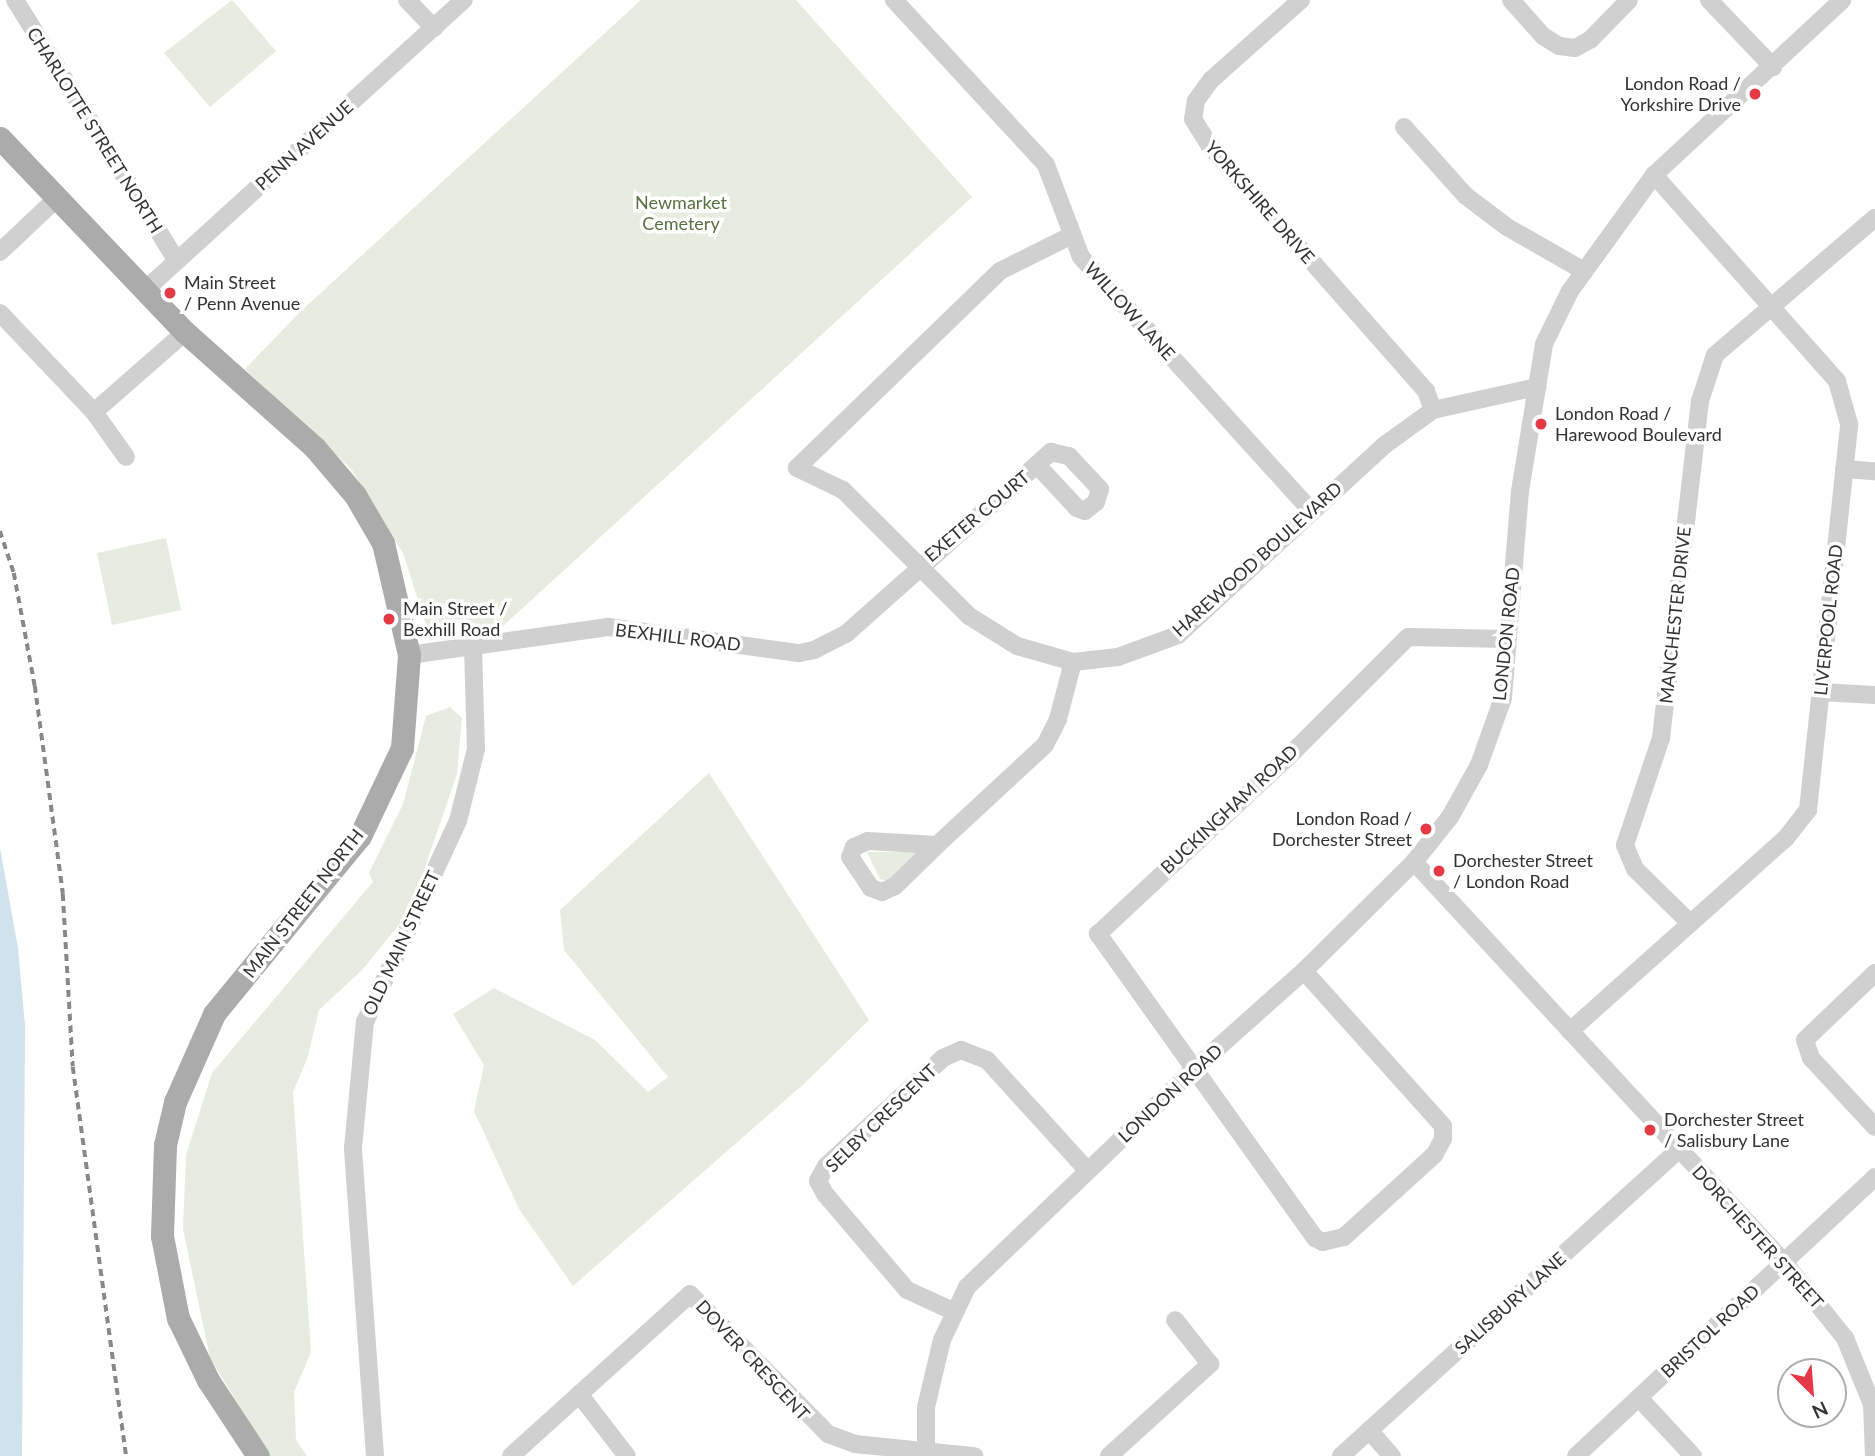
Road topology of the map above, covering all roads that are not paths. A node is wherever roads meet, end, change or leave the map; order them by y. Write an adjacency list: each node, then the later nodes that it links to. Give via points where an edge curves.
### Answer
1 (15, 0): 19 (street, CHARLOTTE STREET NORTH)
2 (407, 0): 10 (street)
3 (464, 0): 10 (street, PENN AVENUE)
4 (894, 0): 17 (street, WILLOW LANE, via 1046,165)
5 (1301, 0): 26 (street, YORKSHIRE DRIVE, via 1211,80 1196,101 1193,119 1210,146 1426,391)
6 (1511, 0): 7 (street, via 1543,36 1559,46 1575,48 1591,39)
7 (1629, 0)
8 (1709, 0): 11 (street)
9 (1842, 0): 11 (street, LONDON ROAD)
10 (434, 28): 19 (street, PENN AVENUE)
11 (1773, 67): 14 (street, LONDON ROAD)
12 (1404, 127): 20 (street, via 1466,196 1507,228)
13 (0, 138): 15 (main road, MAIN STREET NORTH)
14 (1654, 175): 20 (street, LONDON ROAD); 22 (street, LIVERPOOL ROAD)
15 (56, 199): 18 (street); 21 (main road, MAIN STREET NORTH)
16 (1875, 218): 22 (street, MANCHESTER DRIVE)
17 (1072, 235): 32 (street, WILLOW LANE, via 1081,257); 33 (street, HAREWOOD BOULEVARD, via 1000,271 797,468 843,490)
18 (0, 252)
19 (176, 260): 21 (street, PENN AVENUE)
20 (1584, 271): 25 (street, LONDON ROAD, via 1544,344)
21 (145, 290): 24 (main road, MAIN STREET NORTH)
22 (1772, 307): 30 (street, LIVERPOOL ROAD, via 1837,380 1849,424); 42 (street, MANCHESTER DRIVE, via 1715,355 1700,401 1661,738 1625,845 1635,869)
23 (0, 313): 27 (street)
24 (185, 332): 27 (street); 36 (main road, MAIN STREET NORTH, via 315,448 355,495 383,543)
25 (1537, 387): 26 (street, HAREWOOD BOULEVARD); 34 (street, LONDON ROAD, via 1520,491)
26 (1433, 410): 32 (street, HAREWOOD BOULEVARD, via 1386,444)
27 (94, 412): 28 (street)
28 (126, 457)
29 (1037, 465): 33 (street, EXETER COURT)
30 (1844, 469): 31 (street); 38 (street, LIVERPOOL ROAD)
31 (1875, 471)
32 (1311, 511): 37 (street, HAREWOOD BOULEVARD, via 1178,635 1118,657)
33 (918, 566): 35 (street, BEXHILL ROAD, via 847,633 799,653 608,627); 37 (street, HAREWOOD BOULEVARD, via 992,633 1017,646)
34 (1507, 639): 41 (street, LONDON ROAD, via 1503,698 1479,765 1450,817); 46 (street, BUCKINGHAM ROAD, via 1408,637 1287,758 1098,934)
35 (473, 646): 36 (street, BEXHILL ROAD); 59 (street, OLD MAIN STREET, via 476,749 458,821 365,1022 353,1148)
36 (409, 655): 58 (main road, MAIN STREET NORTH, via 402,748 360,836 214,1014 185,1077 165,1144 162,1236 178,1318 208,1380)
37 (1073, 662): 40 (street, via 1058,719 1045,745)
38 (1821, 692): 39 (street); 42 (street, LIVERPOOL ROAD, via 1808,810 1786,838)
39 (1875, 695)
40 (937, 845)
41 (1414, 862): 43 (street, LONDON ROAD); 45 (street, DORCHESTER STREET)
42 (1688, 920): 45 (street, LIVERPOOL ROAD)
43 (1304, 971): 46 (street, LONDON ROAD); 46 (street, via 1443,1126 1443,1139 1434,1155 1344,1237 1323,1242 1315,1238)
44 (1875, 973): 47 (street, via 1805,1040 1811,1058)
45 (1570, 1031): 48 (street, DORCHESTER STREET)
46 (1195, 1068): 49 (street, LONDON ROAD)
47 (1875, 1127)
48 (1679, 1150): 51 (street, DORCHESTER STREET); 56 (street, SALISBURY LANE)
49 (1087, 1170): 52 (street, LONDON ROAD, via 967,1287); 52 (street, SELBY CRESCENT, via 987,1060 961,1050 943,1058 826,1166 818,1181 825,1194 906,1290)
50 (1875, 1177): 51 (street, BRISTOL ROAD)
51 (1783, 1261): 55 (street, BRISTOL ROAD); 68 (street, DORCHESTER STREET, via 1845,1338 1872,1405)
52 (955, 1312): 57 (street, LONDON ROAD, via 942,1340 926,1407)
53 (1175, 1320): 63 (street, via 1210,1364)
54 (579, 1394): 57 (street, DOVER CRESCENT, via 690,1294 828,1434 855,1444); 60 (street, DOVER CRESCENT); 61 (street)
55 (1639, 1398): 66 (street, BRISTOL ROAD); 67 (street)
56 (1369, 1430): 64 (street, SALISBURY LANE); 65 (street)
57 (926, 1454): 62 (street)
58 (258, 1456)
59 (375, 1456)
60 (511, 1456)
61 (627, 1456)
62 (974, 1456)
63 (1109, 1456)
64 (1341, 1456)
65 (1392, 1456)
66 (1576, 1456)
67 (1693, 1456)
68 (1874, 1456)

